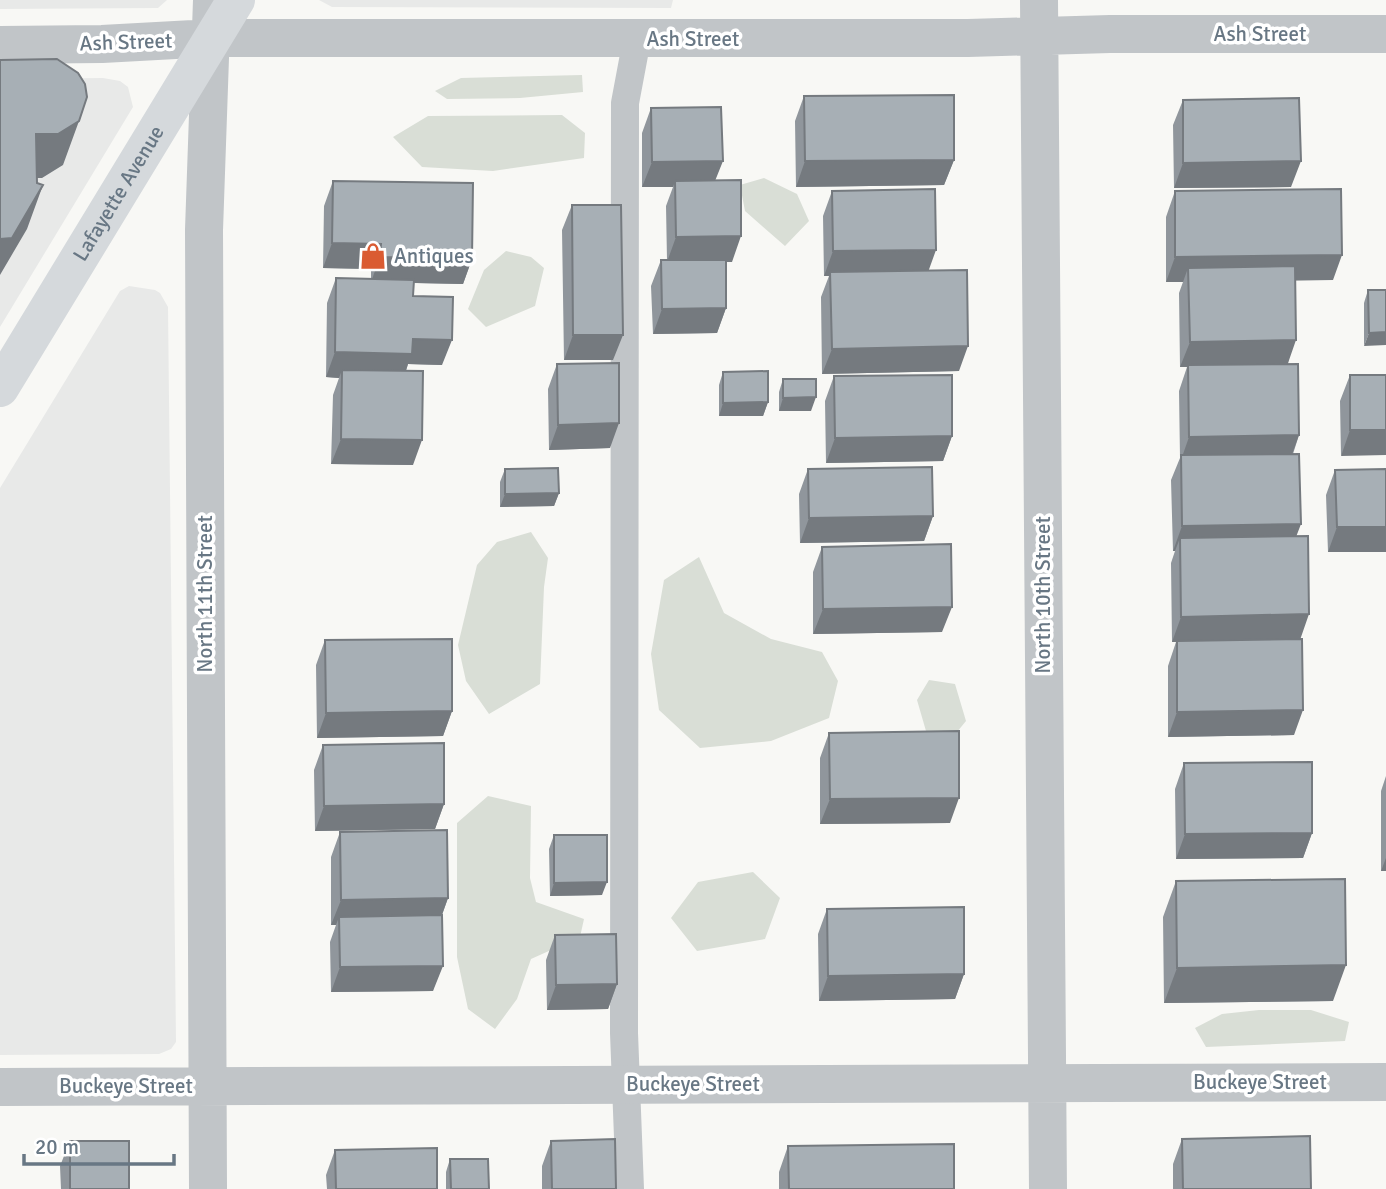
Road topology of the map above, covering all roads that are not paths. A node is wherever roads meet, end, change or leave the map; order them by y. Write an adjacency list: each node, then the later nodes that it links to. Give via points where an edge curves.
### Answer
1 (212, 0): 5 (street, North 11th Street)
2 (236, 0): 5 (street, Lafayette Avenue)
3 (1039, 18): 4 (street, Ash Street); 6 (street, Ash Street, via 968,38); 10 (street, North 10th Street)
4 (1386, 34)
5 (212, 38): 6 (street, Ash Street); 7 (street, Ash Street); 8 (street, Lafayette Avenue); 12 (street, North 11th Street, via 204,230)
6 (637, 39): 11 (lane, via 625,103)
7 (0, 45)
8 (0, 388)
9 (1386, 1082): 10 (street, Buckeye Street)
10 (1047, 1083): 11 (street, Buckeye Street); 16 (street, North 10th Street)
11 (627, 1084): 12 (street, Buckeye Street); 15 (lane)
12 (207, 1086): 13 (street, Buckeye Street); 14 (street, North 11th Street)
13 (0, 1087)
14 (208, 1189)
15 (630, 1189)
16 (1048, 1189)

